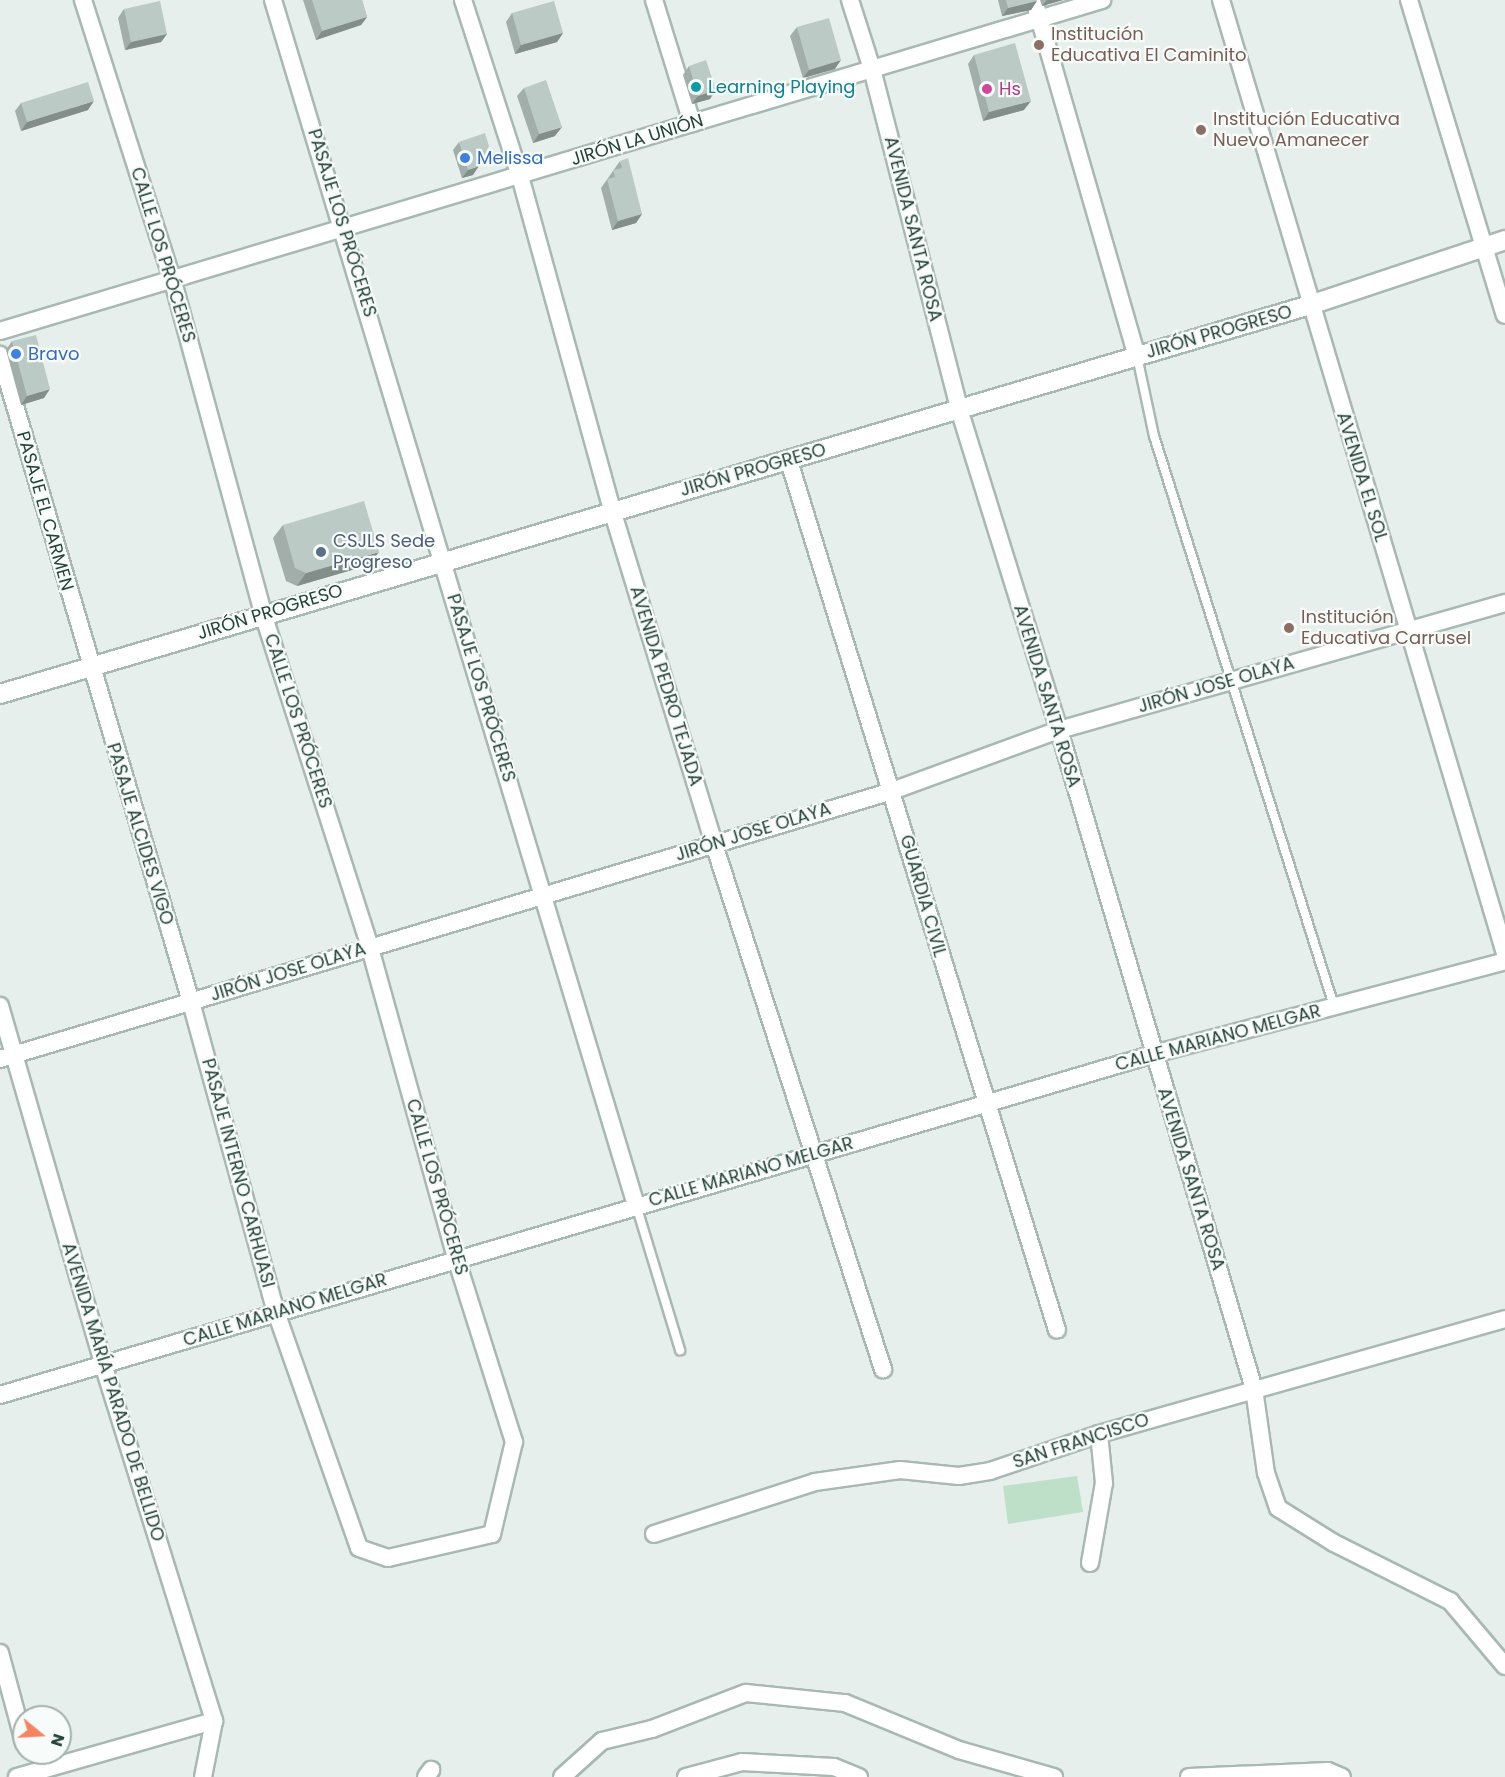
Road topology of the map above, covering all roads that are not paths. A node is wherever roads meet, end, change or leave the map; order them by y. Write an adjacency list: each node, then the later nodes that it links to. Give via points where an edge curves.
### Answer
1 (83, 0): 17 (street, CALLE LOS PRÓCERES)
2 (273, 0): 14 (street, PASAJE LOS PRÓCERES)
3 (463, 0): 13 (street, AVENIDA PEDRO TEJADA)
4 (654, 0): 12 (street)
5 (850, 0): 11 (street, AVENIDA SANTA ROSA)
6 (1034, 0): 10 (street)
7 (1102, 0): 10 (street, JIRÓN LA UNIÓN)
8 (1221, 0): 18 (street, AVENIDA EL SOL)
9 (1409, 0): 16 (street)
10 (1039, 17): 11 (street, JIRÓN LA UNIÓN); 22 (street)
11 (872, 69): 12 (street, JIRÓN LA UNIÓN); 23 (street, AVENIDA SANTA ROSA)
12 (692, 123): 13 (street, JIRÓN LA UNIÓN)
13 (520, 176): 14 (street, JIRÓN LA UNIÓN); 25 (street, AVENIDA PEDRO TEJADA)
14 (344, 228): 17 (street, JIRÓN LA UNIÓN); 26 (street, PASAJE LOS PRÓCERES)
15 (1505, 240): 16 (street, JIRÓN PROGRESO)
16 (1485, 246): 18 (street, JIRÓN PROGRESO); 19 (street)
17 (172, 279): 20 (street, JIRÓN LA UNIÓN); 28 (street, CALLE LOS PRÓCERES)
18 (1310, 305): 22 (street, JIRÓN PROGRESO); 29 (street, AVENIDA EL SOL)
19 (1505, 315)
20 (0, 331)
21 (0, 355): 30 (street, PASAJE EL CARMEN)
22 (1137, 356): 23 (street, JIRÓN PROGRESO); 31 (lane, via 1154,436)
23 (959, 409): 24 (street, JIRÓN PROGRESO); 33 (street, AVENIDA SANTA ROSA)
24 (789, 461): 25 (street, JIRÓN PROGRESO); 34 (street, GUARDIA CIVIL)
25 (612, 510): 26 (street, JIRÓN PROGRESO); 35 (street, AVENIDA PEDRO TEJADA)
26 (443, 561): 28 (street, JIRÓN PROGRESO); 36 (street, PASAJE LOS PRÓCERES)
27 (1505, 603): 29 (street, JIRÓN JOSE OLAYA)
28 (263, 614): 30 (street, JIRÓN PROGRESO); 37 (street, CALLE LOS PRÓCERES)
29 (1408, 631): 31 (street, JIRÓN JOSE OLAYA); 38 (street, AVENIDA EL SOL)
30 (90, 667): 32 (street, JIRÓN PROGRESO); 40 (street, PASAJE ALCIDES VIGO)
31 (1230, 682): 33 (street, JIRÓN JOSE OLAYA); 42 (lane)
32 (0, 694)
33 (1059, 730): 34 (street, JIRÓN JOSE OLAYA); 43 (street, AVENIDA SANTA ROSA)
34 (892, 791): 35 (street, JIRÓN JOSE OLAYA); 45 (street, GUARDIA CIVIL)
35 (714, 844): 36 (street, JIRÓN JOSE OLAYA); 46 (street, AVENIDA PEDRO TEJADA)
36 (543, 895): 37 (street, JIRÓN JOSE OLAYA); 47 (street, PASAJE LOS PRÓCERES)
37 (370, 947): 40 (street, JIRÓN JOSE OLAYA); 48 (street, CALLE LOS PRÓCERES)
38 (1505, 953)
39 (1505, 961): 42 (street, CALLE MARIANO MELGAR)
40 (190, 1002): 44 (street, JIRÓN JOSE OLAYA); 49 (street, PASAJE INTERNO CARHUASI)
41 (0, 1006): 44 (street, AVENIDA MARÍA PARADO DE BELLIDO)
42 (1334, 1006): 43 (street, CALLE MARIANO MELGAR)
43 (1154, 1054): 45 (street, CALLE MARIANO MELGAR); 55 (street, AVENIDA SANTA ROSA)
44 (7, 1057): 53 (street, AVENIDA MARÍA PARADO DE BELLIDO)
45 (985, 1104): 46 (street, CALLE MARIANO MELGAR); 51 (street, GUARDIA CIVIL)
46 (816, 1153): 47 (street, CALLE MARIANO MELGAR); 54 (street, AVENIDA PEDRO TEJADA)
47 (636, 1205): 48 (street, CALLE MARIANO MELGAR); 52 (lane)
48 (456, 1258): 49 (street, CALLE MARIANO MELGAR); 59 (street, CALLE LOS PRÓCERES, via 514,1442 492,1534 388,1558)
49 (276, 1312): 53 (street, CALLE MARIANO MELGAR); 59 (street, PASAJE INTERNO CARHUASI)
50 (1505, 1319): 55 (street, SAN FRANCISCO)
51 (1057, 1330)
52 (680, 1350)
53 (103, 1364): 56 (street, CALLE MARIANO MELGAR); 64 (street, AVENIDA MARÍA PARADO DE BELLIDO)
54 (883, 1369)
55 (1254, 1389): 57 (street, SAN FRANCISCO); 62 (street, AVENIDA SANTA ROSA, via 1266,1473 1278,1508 1334,1543 1450,1601)
56 (0, 1395)
57 (1099, 1434): 58 (street, SAN FRANCISCO, via 980,1473 959,1476 900,1470 815,1482); 60 (street, via 1104,1483)
58 (654, 1534)
59 (359, 1548)
60 (1090, 1563)
61 (0, 1653): 63 (street)
62 (1505, 1666)
63 (14, 1705)
64 (214, 1721): 65 (street); 66 (street, AVENIDA MARÍA PARADO DE BELLIDO)
65 (28, 1776)
66 (203, 1777)
67 (562, 1777): 70 (street, via 602,1741 652,1729 746,1693 845,1703 959,1750)
68 (686, 1777): 69 (street, via 742,1762 834,1767)
69 (859, 1777)
70 (1054, 1777)
71 (1189, 1777): 72 (street, via 1294,1772 1328,1772)
72 (1342, 1777)

